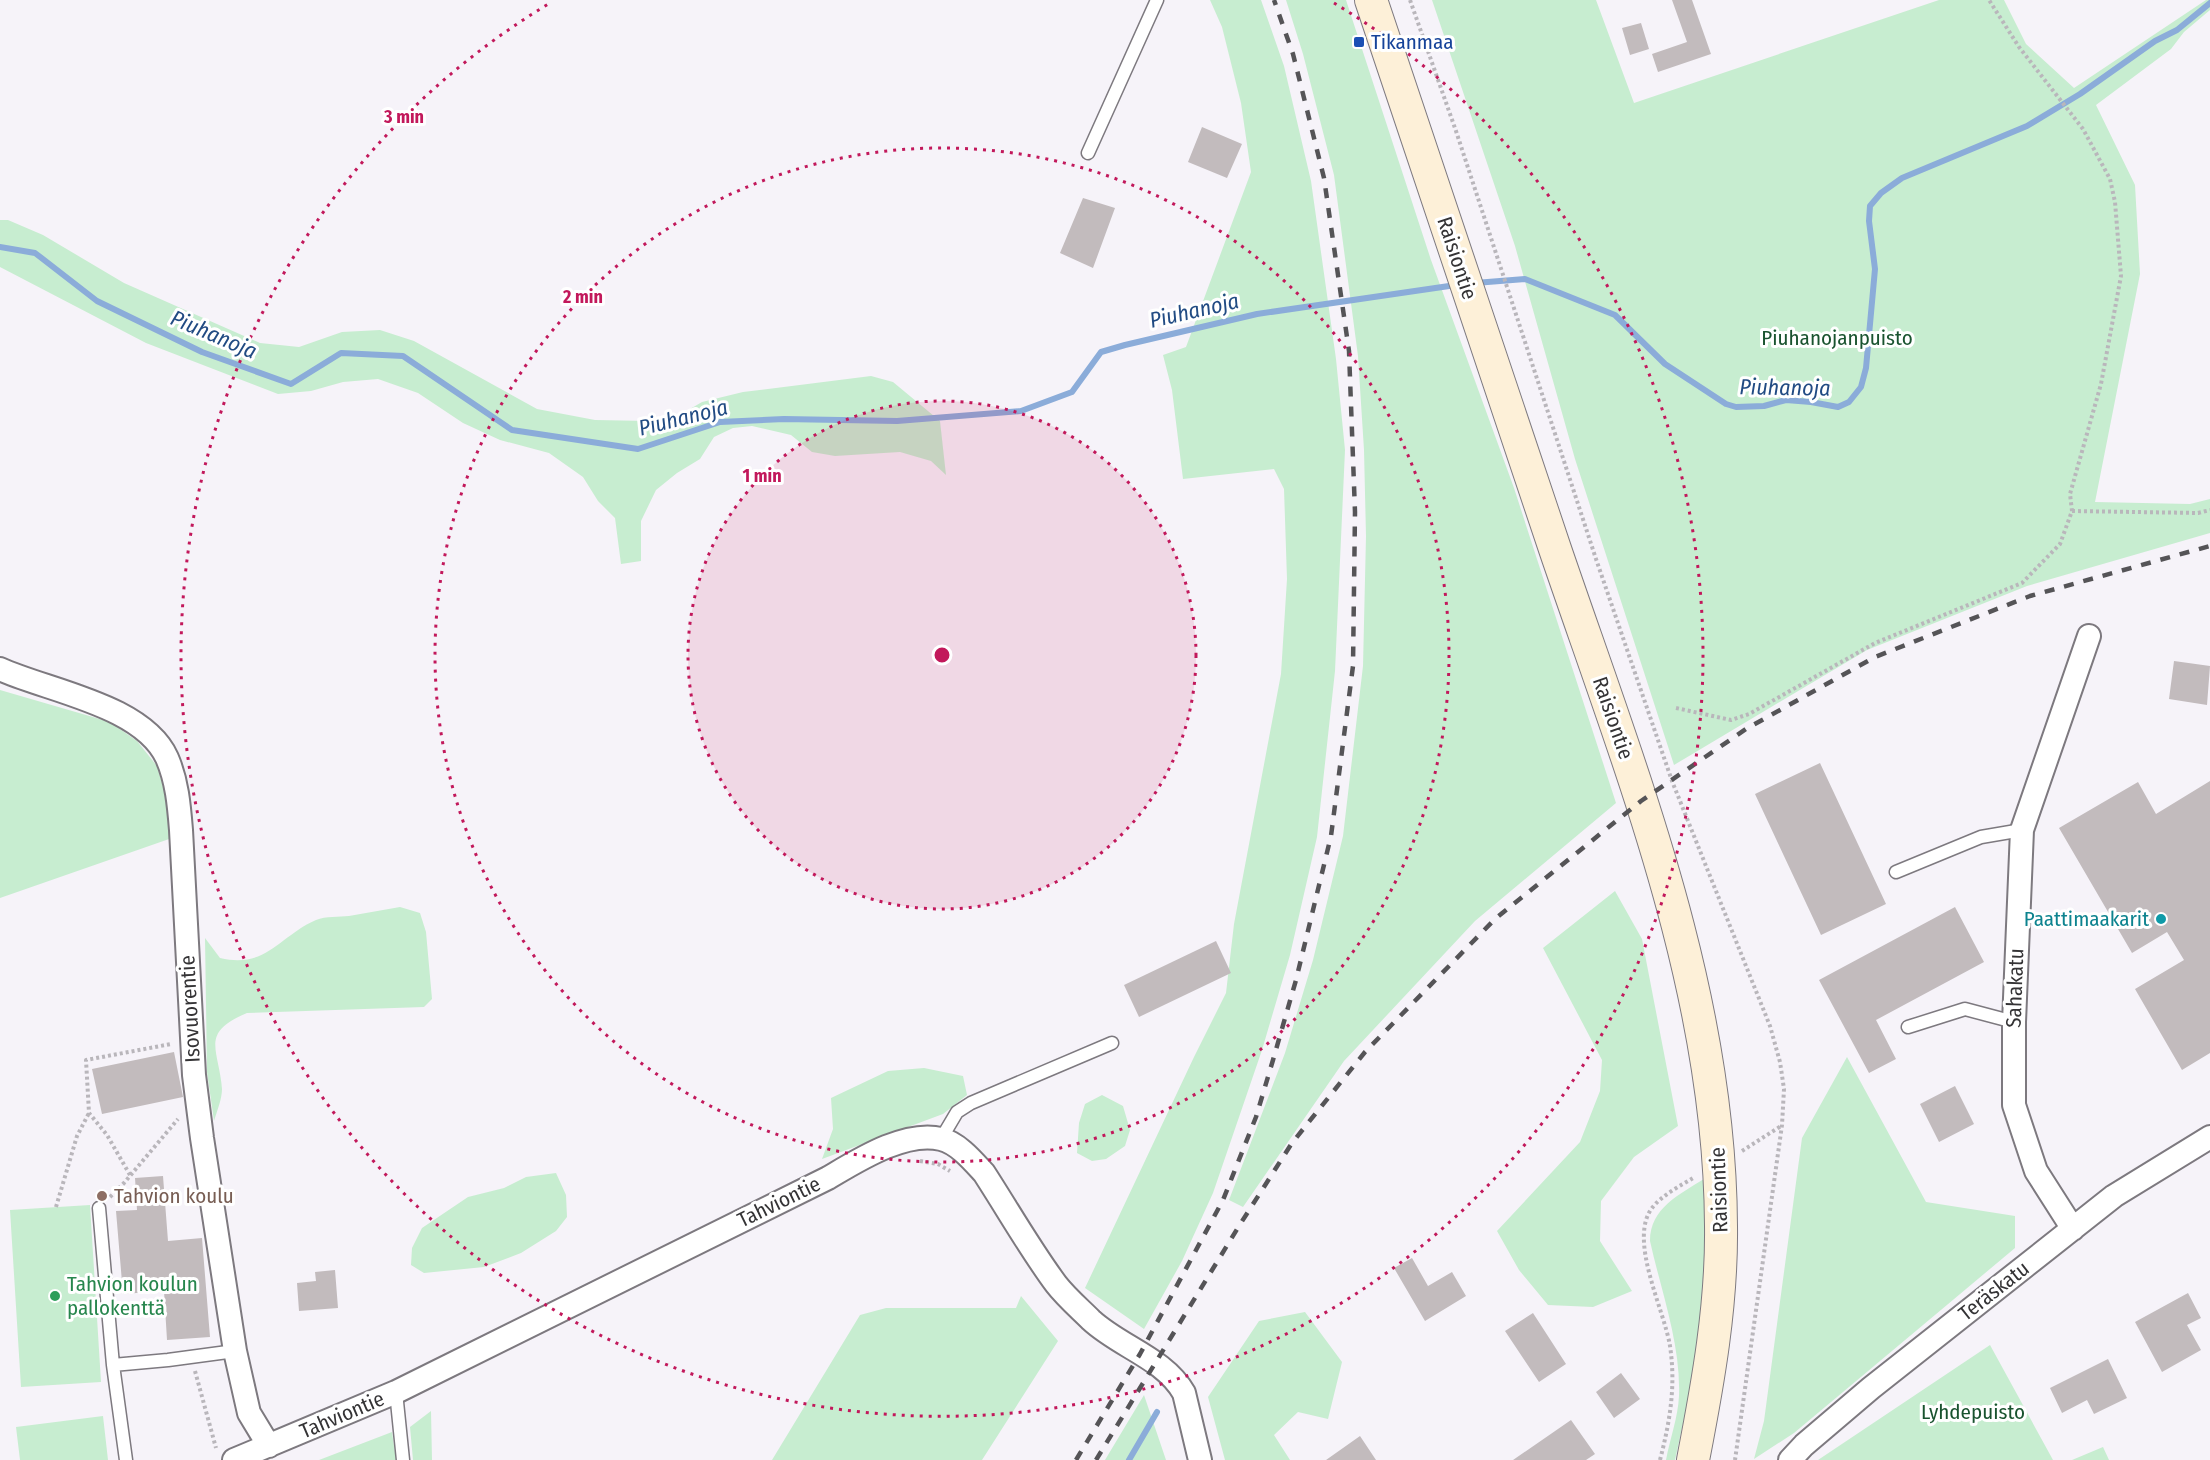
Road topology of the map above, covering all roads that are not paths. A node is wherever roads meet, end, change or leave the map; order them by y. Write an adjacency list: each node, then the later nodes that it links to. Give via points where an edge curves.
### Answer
1 (1157, 0): 3 (lane)
2 (1371, 0): 23 (main road, Raisiontie, via 1641,801 1691,974 1712,1084 1721,1226 1715,1328)
3 (1088, 153)
4 (2089, 636): 6 (street, Sahakatu)
5 (0, 669): 15 (street, Isovuorentie, via 123,714 149,733 166,756 177,790 181,830 196,1095)
6 (2022, 830): 7 (lane, via 1981,837); 8 (street, Sahakatu)
7 (1896, 872)
8 (2013, 1022): 9 (lane, via 1965,1009); 14 (street, Sahakatu, via 2014,1105 2036,1171)
9 (1908, 1027)
10 (1112, 1043): 12 (lane, via 971,1103 957,1112)
11 (2210, 1137): 14 (street, Teräskatu, via 2114,1196)
12 (941, 1139): 17 (street, Tahviontie, via 908,1140 870,1154); 22 (street, via 960,1149 984,1173 1057,1286 1093,1322 1161,1367 1178,1383 1184,1393)
13 (99, 1208): 16 (lane)
14 (2073, 1228): 24 (street, Teräskatu, via 1871,1388)
15 (235, 1351): 16 (lane); 18 (street, Isovuorentie, via 249,1413)
16 (113, 1365): 20 (lane)
17 (396, 1392): 18 (street, Tahviontie); 21 (lane)
18 (269, 1446): 19 (street, Tahviontie)
19 (225, 1454)
20 (126, 1460)
21 (403, 1460)
22 (1200, 1460)
23 (1693, 1460)
24 (1790, 1460)

